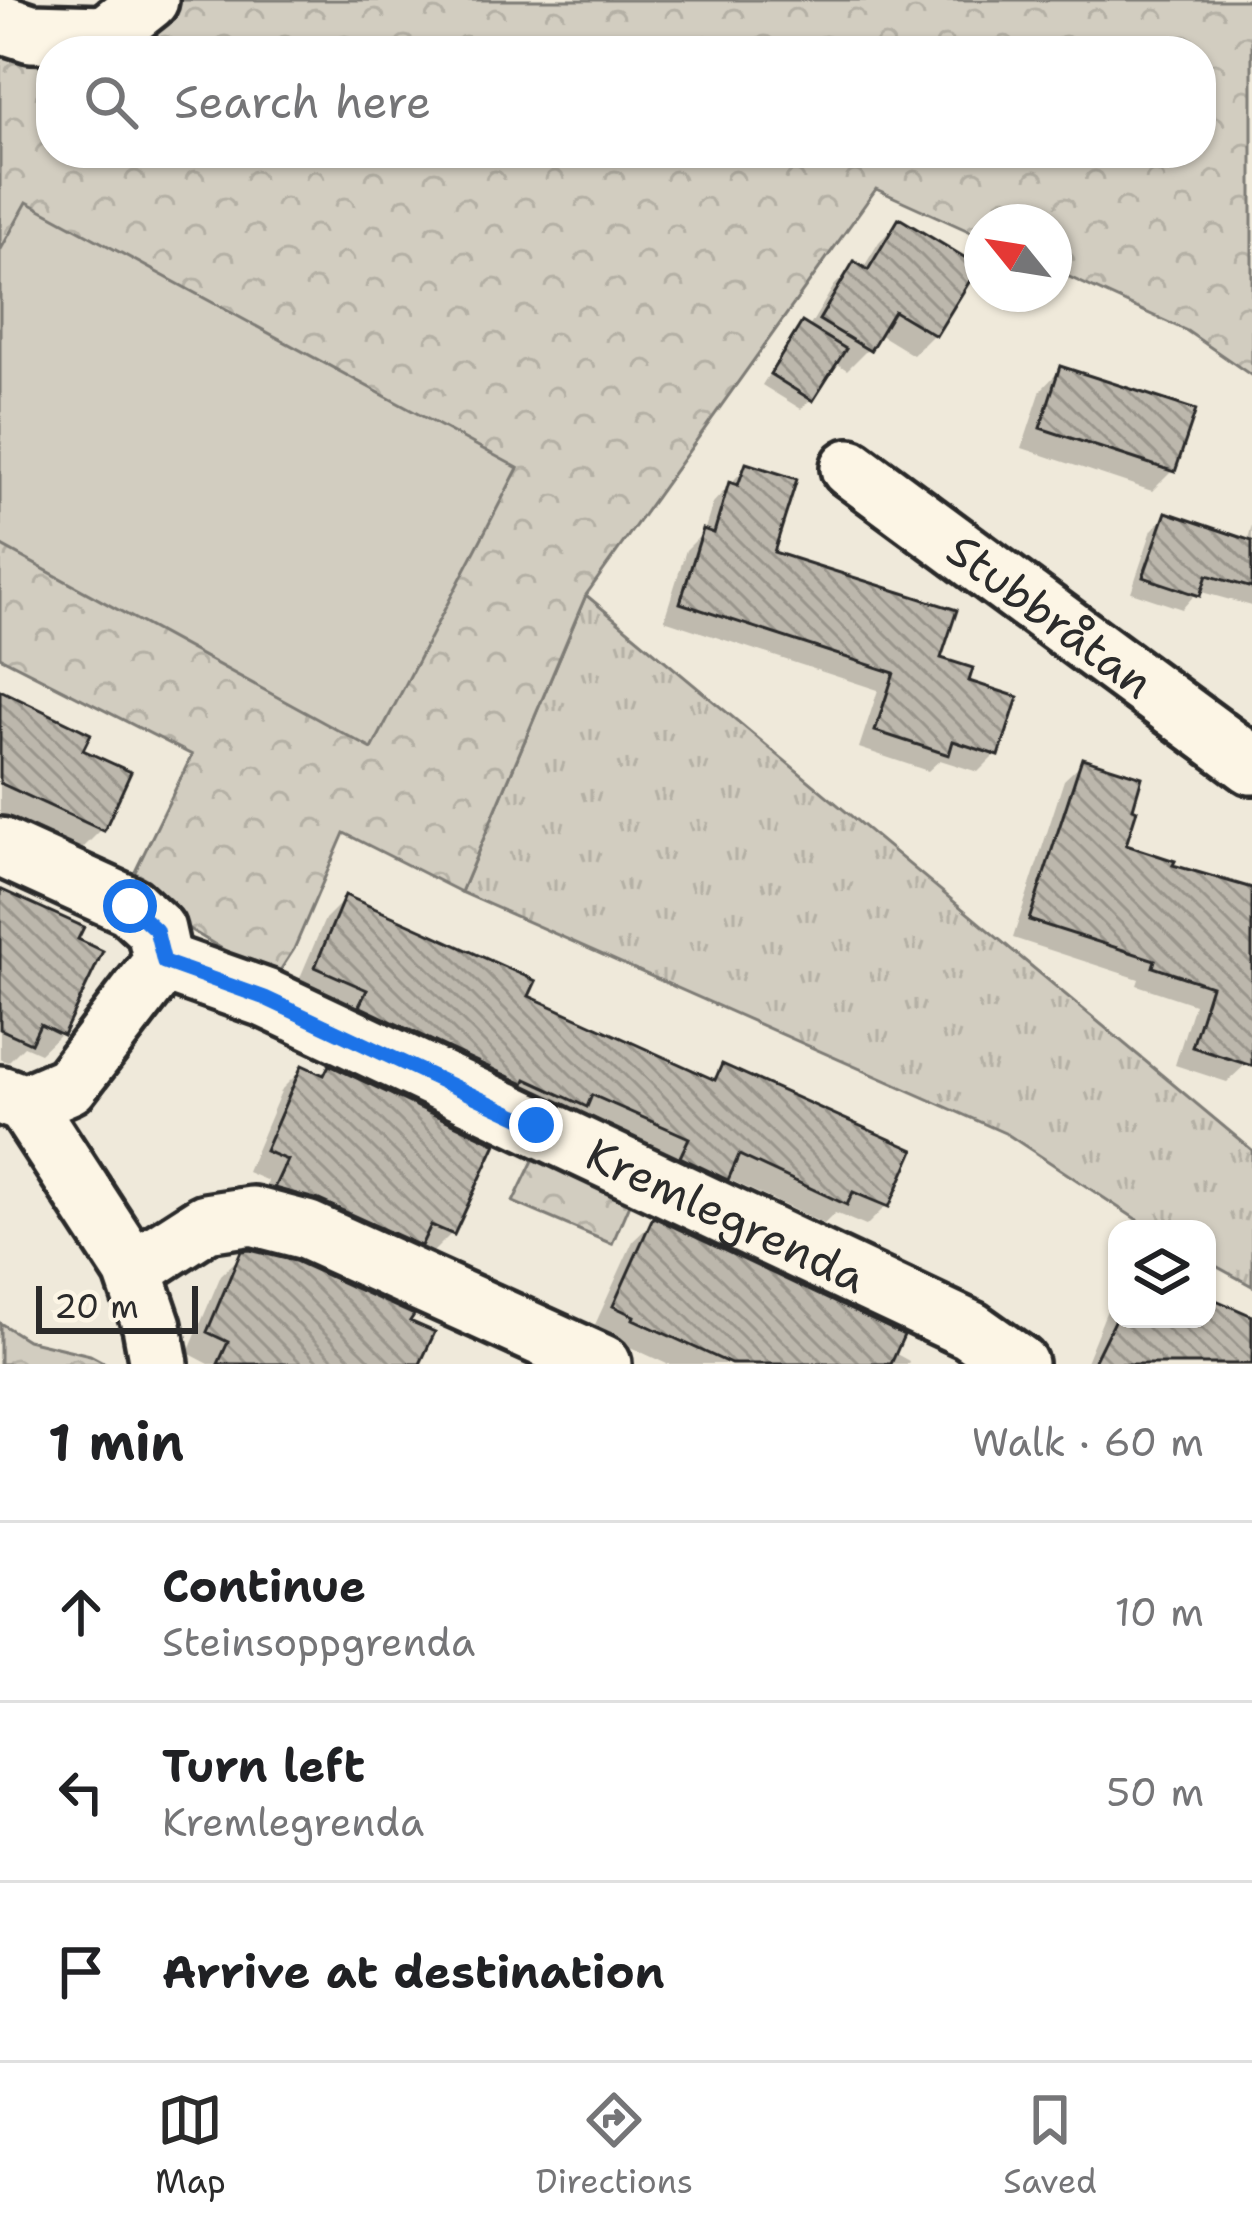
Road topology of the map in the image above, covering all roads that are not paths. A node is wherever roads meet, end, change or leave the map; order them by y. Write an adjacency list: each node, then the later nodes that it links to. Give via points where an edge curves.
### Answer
1 (149, 0): 2 (street, via 105,35)
2 (0, 23)
3 (850, 468): 4 (street, Stubbråtan)
4 (1252, 765)
5 (0, 847): 6 (street, via 130,906 156,930)
6 (164, 962): 7 (street, via 69,1085); 11 (street, Kremlegrenda, via 265,998 574,1143 970,1330)
7 (13, 1100): 8 (street)
8 (133, 1270): 9 (street); 10 (street, via 206,1223 252,1216 306,1230)
9 (159, 1364)
10 (602, 1364)
11 (1018, 1364)

